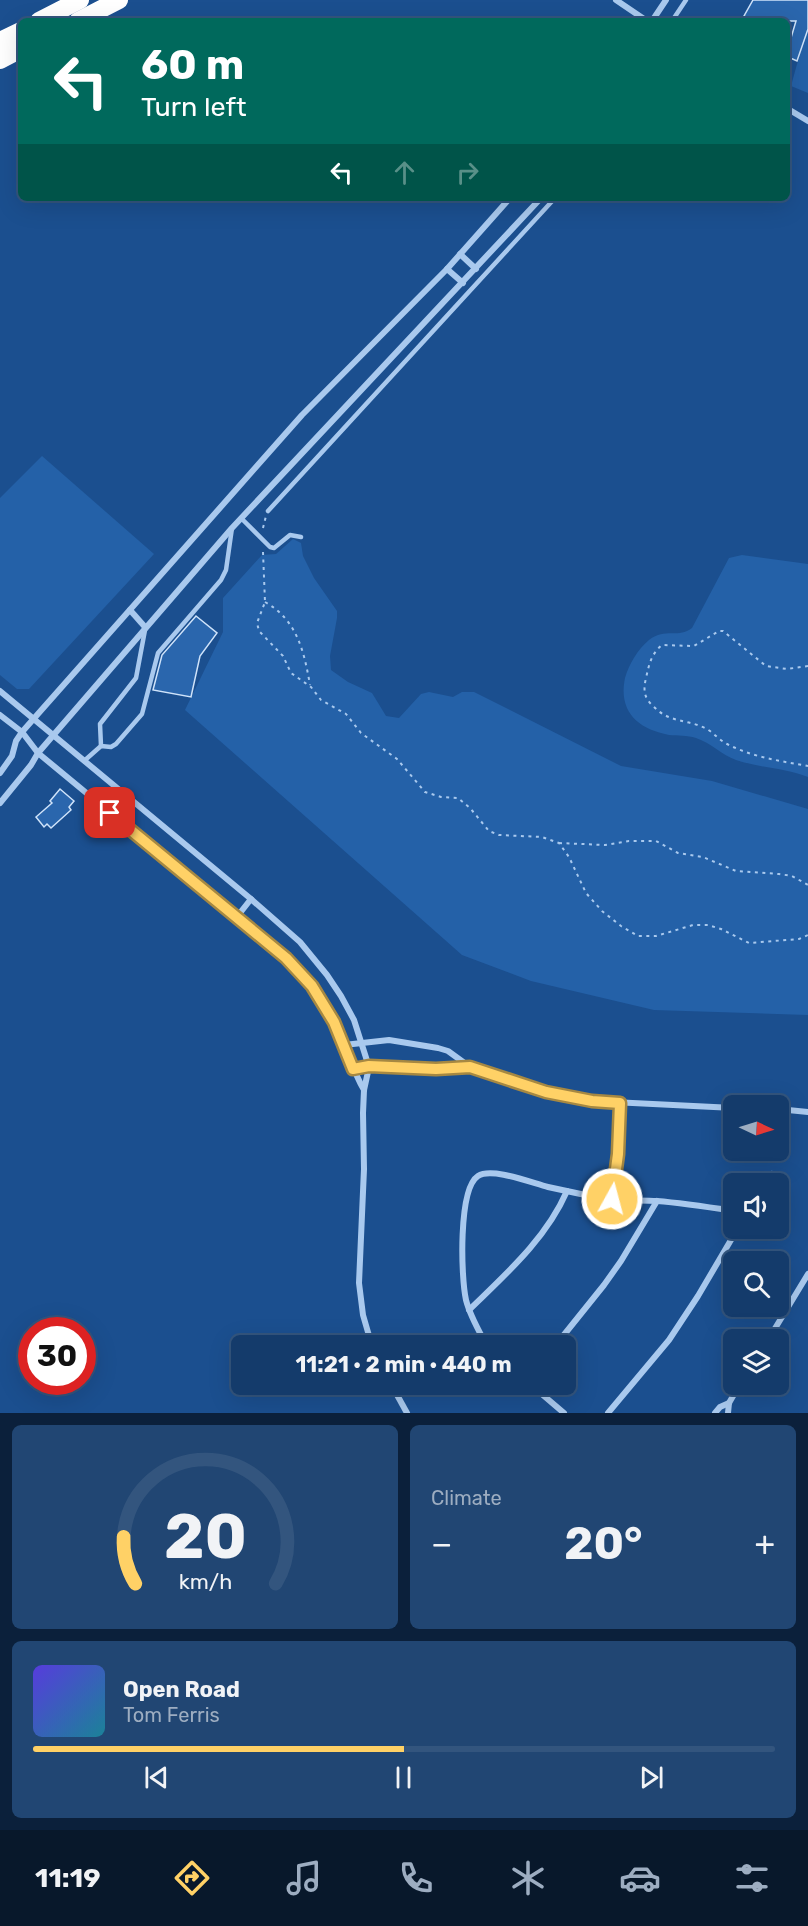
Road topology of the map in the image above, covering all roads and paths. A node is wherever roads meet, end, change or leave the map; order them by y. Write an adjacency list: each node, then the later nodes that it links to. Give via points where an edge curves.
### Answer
1 (80, 0): 6 (highway)
2 (119, 0): 7 (highway)
3 (616, 0): 8 (street)
4 (666, 0): 9 (street)
5 (686, 0): 10 (lane)
6 (45, 18)
7 (84, 18)
8 (643, 18)
9 (654, 18)
10 (674, 18)
11 (18, 32): 12 (highway)
12 (0, 41)
13 (18, 51): 14 (highway)
14 (0, 60)
15 (790, 110): 16 (street)
16 (808, 121)
17 (507, 201): 20 (street)
18 (538, 201): 22 (street)
19 (552, 201): 24 (lane)
20 (460, 254): 21 (street); 22 (street)
21 (447, 268): 23 (street); 30 (street, via 302,415)
22 (476, 269): 23 (street)
23 (463, 283): 25 (street)
24 (268, 511): 28 (path)
25 (241, 518): 26 (street); 28 (lane)
26 (232, 528): 31 (street); 39 (lane, via 226,570 158,653 142,714 116,744)
27 (301, 537): 28 (lane, via 290,536 274,548)
28 (263, 541): 29 (path)
29 (265, 602): 33 (path, via 283,615 295,631); 33 (path, via 257,623 259,631 283,656 291,673)
30 (130, 610): 31 (street); 36 (street)
31 (145, 627): 38 (street); 39 (lane, via 136,678 100,724)
32 (808, 666): 42 (path, via 766,666 727,632 719,631 694,646 662,645 650,661 644,688 646,699 668,718 704,727 725,743 765,759)
33 (311, 687): 45 (path, via 321,700 346,714 361,733 397,759 425,792 458,798 489,831 499,835 536,836)
34 (0, 691): 36 (street)
35 (0, 715): 37 (street)
36 (34, 719): 37 (street); 38 (street)
37 (22, 732): 40 (street); 43 (street)
38 (53, 736): 40 (street); 41 (street)
39 (101, 746): 41 (lane)
40 (38, 753): 44 (street); 48 (street)
41 (84, 761): 47 (street)
42 (808, 766)
43 (0, 773)
44 (0, 803)
45 (559, 843): 46 (path, via 656,841 678,853 703,857 736,871 779,873); 49 (path, via 586,893 602,911 638,936 656,936 693,925 721,929 749,943)
46 (808, 885)
47 (251, 899): 48 (street); 50 (street, via 300,942 327,975 354,1020)
48 (236, 918): 51 (street, via 286,958 312,986)
49 (808, 936)
50 (361, 1042): 51 (street); 52 (street); 53 (street, via 389,1040 438,1048)
51 (345, 1045): 54 (street)
52 (369, 1066): 53 (street); 54 (street); 55 (street)
53 (470, 1067): 56 (street, via 546,1092)
54 (353, 1069): 55 (street)
55 (364, 1090): 68 (street, via 359,1283)
56 (620, 1103): 57 (street); 61 (street)
57 (723, 1108)
58 (789, 1111): 59 (street)
59 (808, 1112)
60 (567, 1191): 61 (street); 66 (street, via 539,1238); 66 (street, via 491,1173 478,1176 470,1185 464,1202 463,1242)
61 (612, 1199): 62 (street)
62 (657, 1201): 63 (street); 70 (street, via 621,1261)
63 (723, 1209)
64 (732, 1239): 77 (street, via 669,1340)
65 (808, 1274): 67 (street)
66 (469, 1310): 69 (street)
67 (775, 1329)
68 (369, 1335)
69 (482, 1335)
70 (564, 1335)
71 (397, 1395): 75 (street)
72 (543, 1395): 76 (street)
73 (733, 1395): 74 (street)
74 (729, 1402): 78 (street); 79 (street)
75 (407, 1413)
76 (564, 1413)
77 (608, 1413)
78 (715, 1413)
79 (728, 1413)

